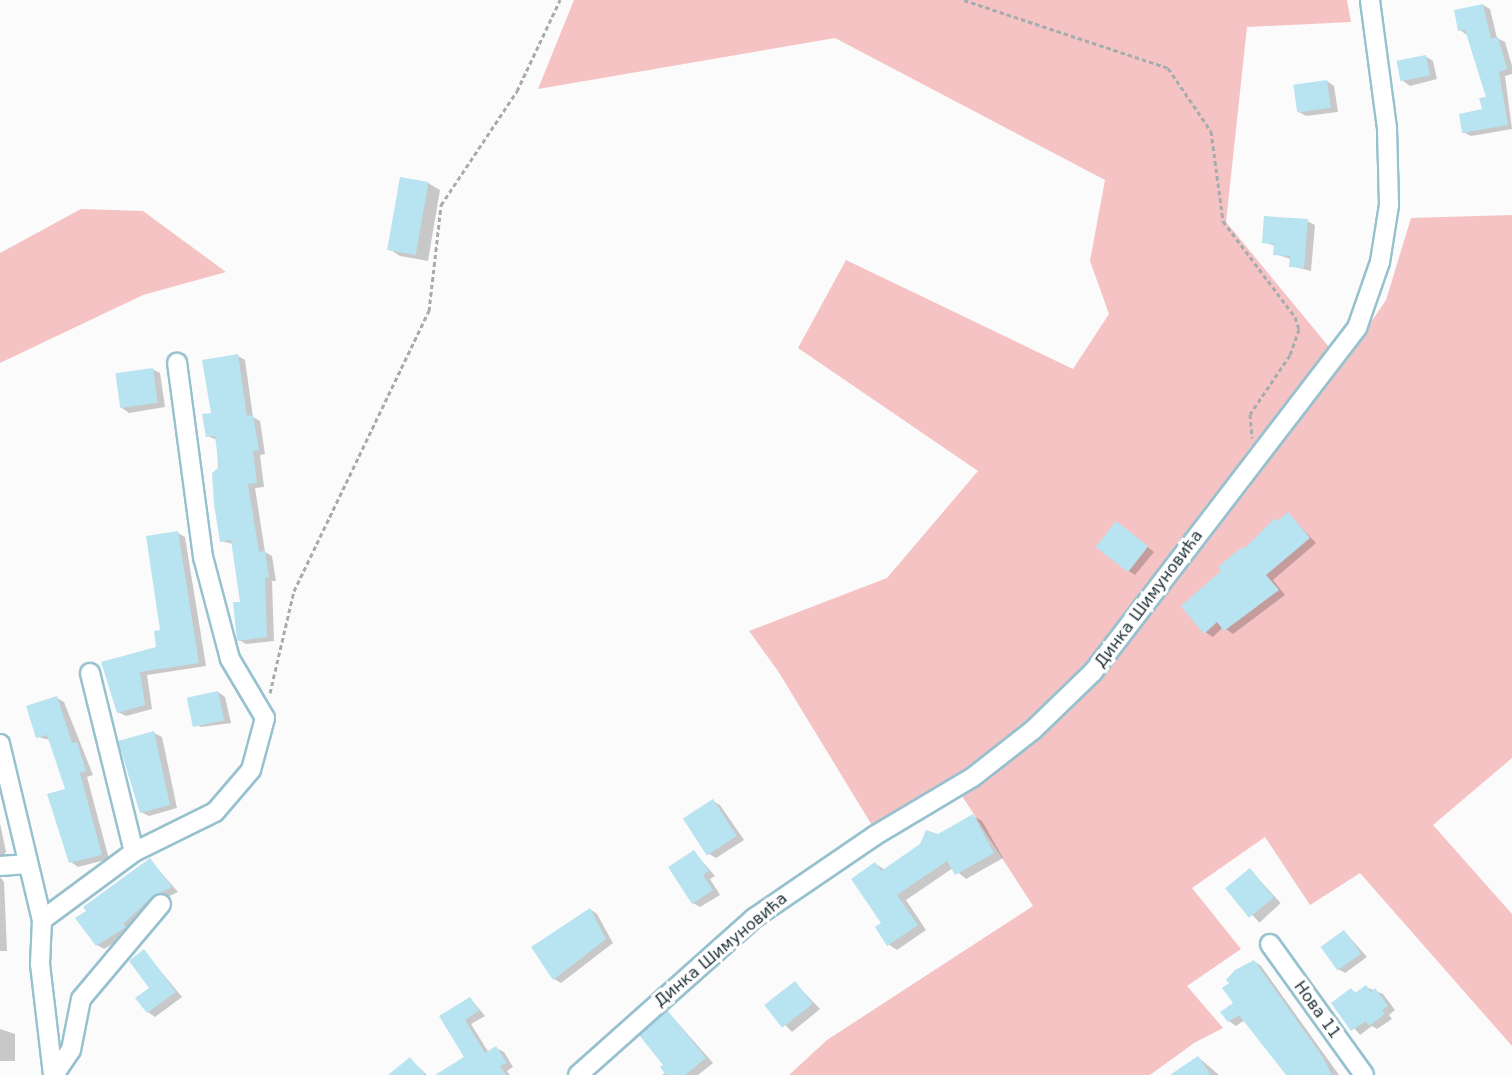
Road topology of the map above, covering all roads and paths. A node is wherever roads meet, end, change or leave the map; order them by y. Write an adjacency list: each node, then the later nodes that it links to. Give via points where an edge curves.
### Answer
1 (560, 0): 7 (path, via 517,91 441,205 429,311 294,591)
2 (964, 0): 5 (path, via 1168,68 1212,131 1223,220 1295,317 1299,329 1290,355 1250,414)
3 (1370, 0): 5 (street, Динка Шимуновића, via 1387,128 1389,205 1380,262 1357,328)
4 (177, 363): 7 (street, via 203,557 230,659)
5 (1256, 454): 16 (street, Динка Шимуновића, via 1144,610 1093,672 1033,730 973,777 820,871 754,918)
6 (90, 673): 9 (street)
7 (264, 718): 9 (street, via 251,770 215,812)
8 (0, 744): 10 (street)
9 (134, 852): 13 (street)
10 (28, 864): 11 (street); 13 (street)
11 (0, 866)
12 (160, 904): 15 (street, via 81,999 71,1050)
13 (42, 920): 15 (street, via 40,964)
14 (1270, 944): 17 (street, Нова 11)
15 (54, 1075)
16 (578, 1075)
17 (1364, 1075)

